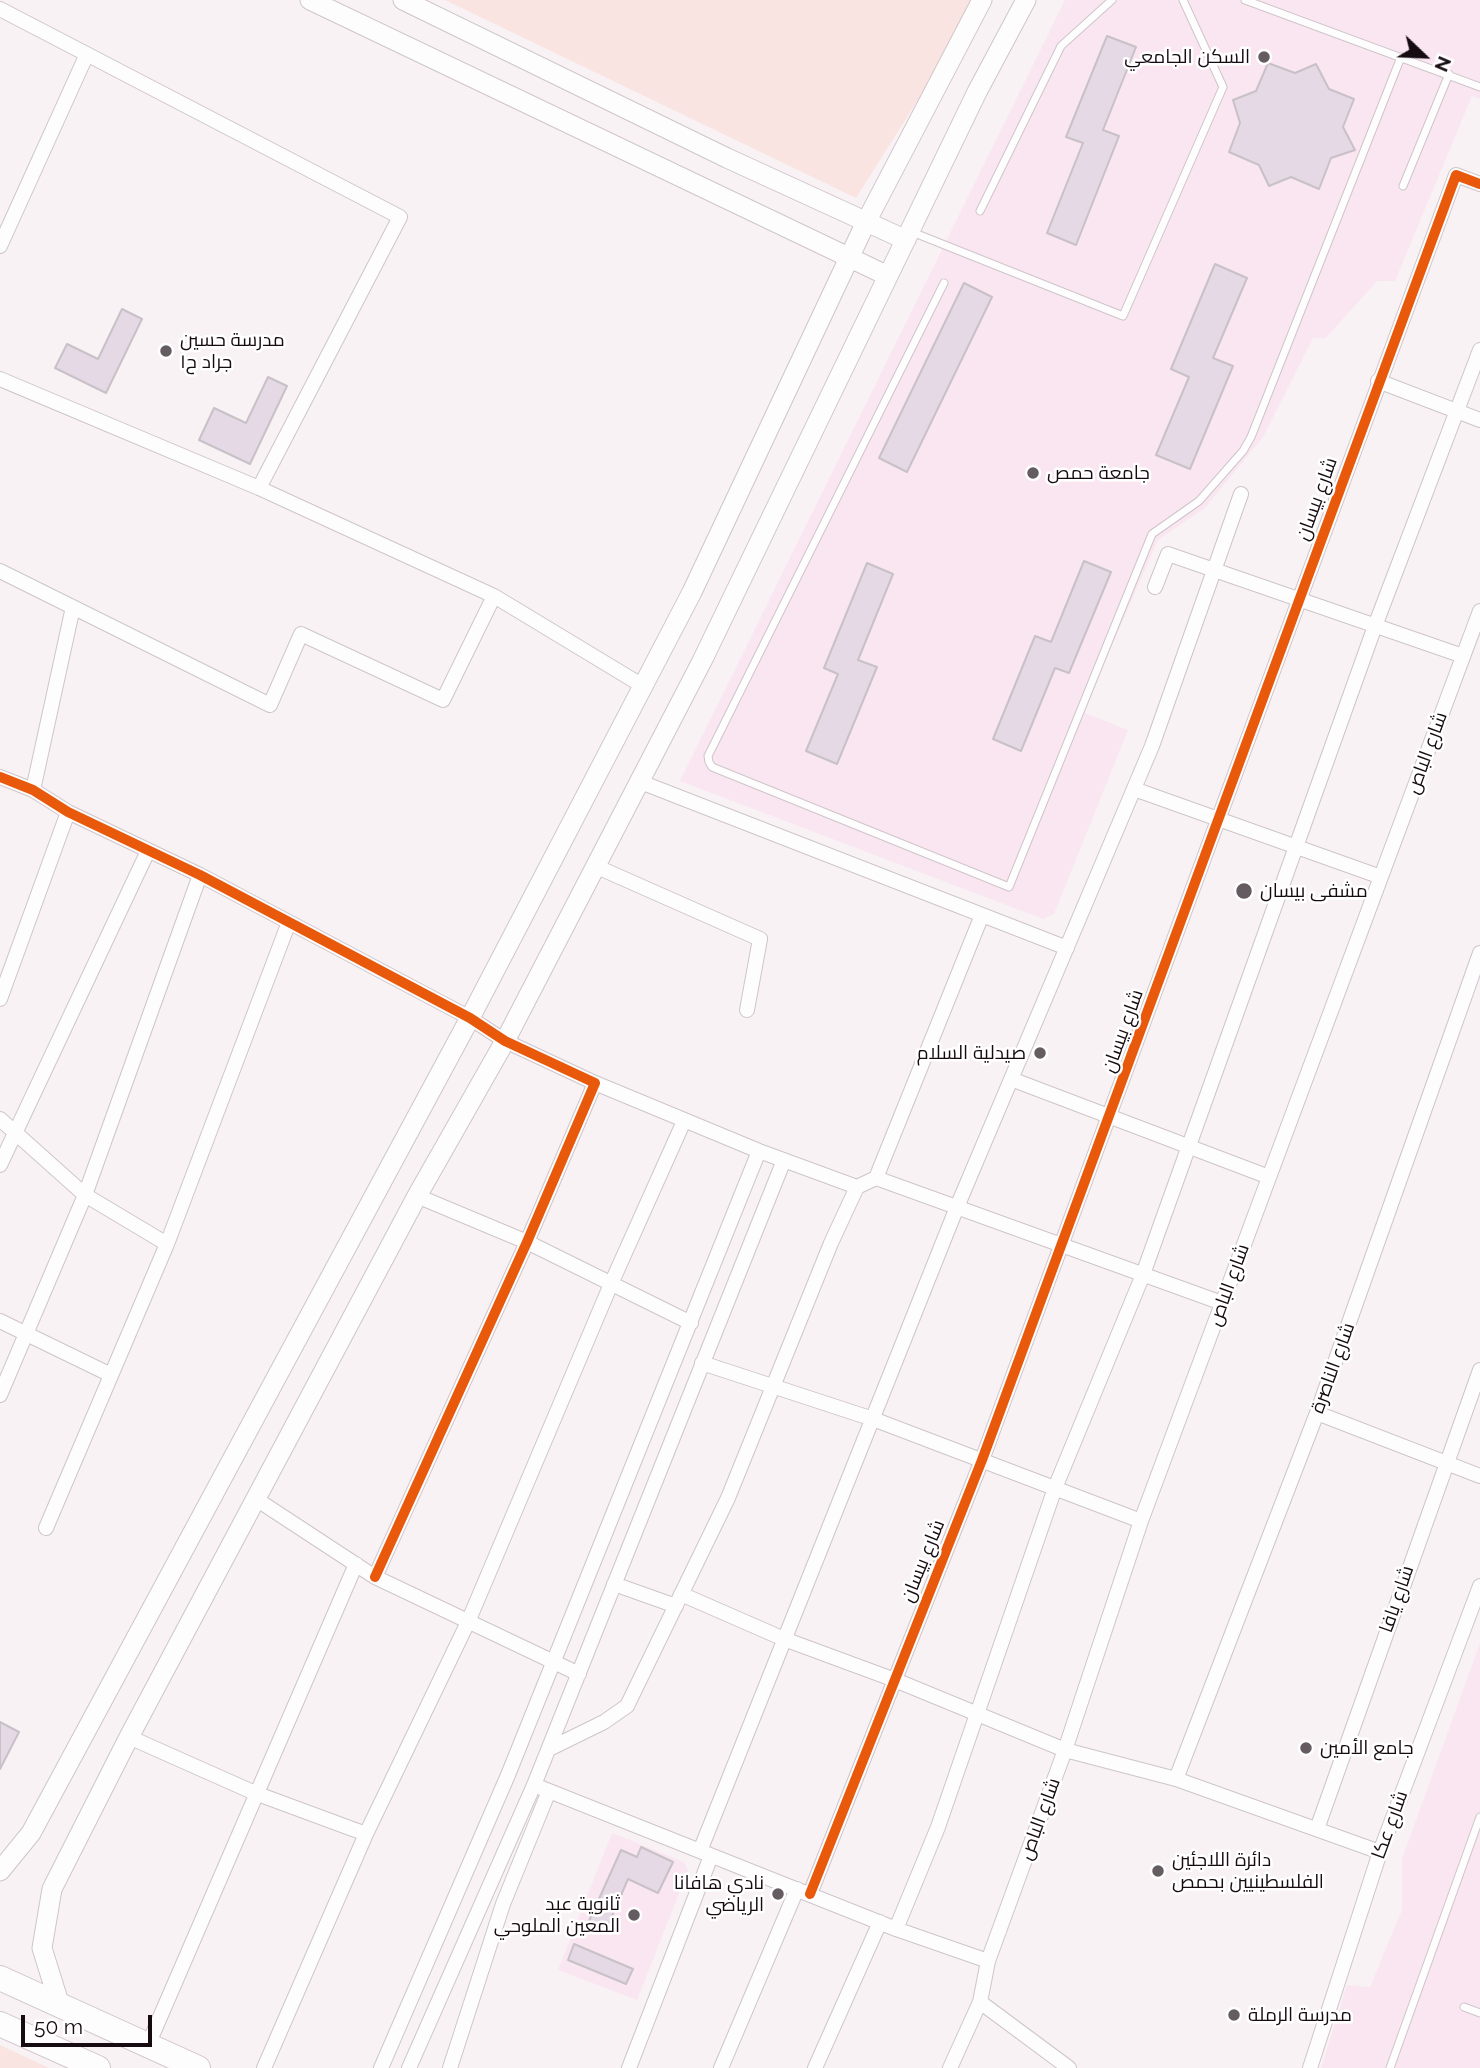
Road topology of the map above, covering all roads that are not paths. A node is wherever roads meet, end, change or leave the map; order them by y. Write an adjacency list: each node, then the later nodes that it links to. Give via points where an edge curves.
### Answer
1 (310, 0): 19 (main road)
2 (403, 0): 16 (main road)
3 (982, 0): 16 (main road)
4 (1026, 0): 17 (main road)
5 (1112, 0): 15 (lane, via 1060,46)
6 (1183, 0): 17 (lane, via 1223,86 1123,316)
7 (1245, 0): 10 (lane)
8 (0, 9): 9 (street)
9 (87, 54): 18 (street); 27 (street, via 400,217)
10 (1401, 57): 11 (lane); 21 (lane, via 1251,437 1199,501 1152,534 1009,887 712,767 708,756)
11 (1449, 74): 12 (lane); 14 (lane)
12 (1480, 87)
13 (1480, 184): 24 (street, شارع بيسان, via 1456,175)
14 (1403, 186)
15 (980, 211)
16 (866, 222): 17 (main road); 19 (main road)
17 (908, 235): 20 (main road)
18 (0, 246)
19 (849, 259): 20 (main road); 38 (main road, via 752,471)
20 (888, 276): 40 (main road, via 708,649)
21 (944, 283)
22 (1480, 350): 25 (street)
23 (0, 379): 27 (street)
24 (1378, 381): 25 (street); 33 (street, شارع بيسان)
25 (1458, 412): 26 (street); 36 (street)
26 (1480, 420)
27 (259, 488): 32 (street)
28 (1241, 495): 29 (street)
29 (1214, 570): 31 (street, via 1167,554); 33 (street); 41 (street)
30 (0, 571): 34 (street)
31 (1154, 587)
32 (495, 596): 34 (street, via 443,700 301,634 270,705); 38 (street)
33 (1300, 600): 36 (street); 44 (street, شارع بيسان)
34 (73, 607): 42 (street)
35 (1480, 611): 37 (street, شارع الباص)
36 (1375, 626): 37 (street); 45 (street)
37 (1463, 656): 49 (street, شارع الباص)
38 (643, 686): 56 (main road)
39 (0, 777): 42 (street)
40 (638, 780): 47 (main road); 50 (street)
41 (1134, 789): 44 (street); 52 (street)
42 (33, 790): 43 (street)
43 (68, 812): 46 (street); 54 (street)
44 (1219, 819): 45 (street); 60 (street, شارع بيسان)
45 (1297, 847): 49 (street); 64 (street)
46 (148, 851): 48 (street); 63 (street)
47 (595, 866): 55 (street, via 760,939); 57 (main road)
48 (200, 875): 51 (street); 71 (street)
49 (1381, 877): 68 (street, شارع الباص)
50 (982, 915): 52 (street); 69 (street)
51 (289, 922): 56 (street); 75 (street)
52 (1067, 948): 58 (street)
53 (1480, 953): 88 (street, شارع الناصرة)
54 (0, 999)
55 (747, 1010)
56 (470, 1018): 57 (street); 120 (main road, via 31,1833)
57 (505, 1041): 59 (street); 72 (main road)
58 (1011, 1079): 60 (street); 73 (street)
59 (595, 1083): 62 (street); 74 (street)
60 (1110, 1116): 64 (street); 76 (street, شارع بيسان)
61 (0, 1119): 63 (street)
62 (684, 1121): 65 (street); 78 (street)
63 (17, 1133): 67 (street); 71 (street)
64 (1190, 1147): 68 (street); 77 (street)
65 (759, 1151): 66 (street); 81 (street)
66 (784, 1160): 70 (street); 83 (street)
67 (0, 1165)
68 (1269, 1177): 79 (street, شارع الباص)
69 (876, 1178): 70 (street); 73 (street)
70 (857, 1187): 86 (street)
71 (85, 1195): 75 (street); 82 (street)
72 (417, 1196): 74 (street); 94 (main road)
73 (957, 1207): 76 (street); 89 (street)
74 (527, 1242): 78 (street); 98 (street)
75 (167, 1244): 85 (street)
76 (1062, 1247): 77 (street); 90 (street, شارع بيسان)
77 (1142, 1277): 79 (street); 93 (street)
78 (611, 1284): 81 (street); 102 (street)
79 (1222, 1303): 95 (street, شارع الباص)
80 (0, 1321): 82 (street)
81 (691, 1322): 104 (street)
82 (26, 1334): 85 (street); 87 (street)
83 (702, 1363): 86 (street); 99 (street)
84 (1480, 1370): 91 (street, شارع يافا)
85 (111, 1375): 96 (street)
86 (772, 1387): 89 (street); 101 (street, via 728,1498)
87 (0, 1395)
88 (1317, 1413): 91 (street); 111 (street, شارع الناصرة)
89 (873, 1419): 90 (street); 103 (street)
90 (982, 1460): 93 (street); 106 (street, شارع بيسان)
91 (1444, 1464): 92 (street); 116 (street, شارع يافا)
92 (1480, 1476)
93 (1055, 1488): 95 (street); 107 (street)
94 (256, 1499): 97 (street); 108 (main road)
95 (1141, 1521): 110 (street, شارع الباص)
96 (46, 1528)
97 (356, 1564): 98 (street); 114 (street)
98 (376, 1577): 102 (street)
99 (614, 1584): 101 (street); 105 (street)
100 (1480, 1586): 118 (street, شارع عكا)
101 (678, 1600): 103 (street); 109 (street, via 627,1706)
102 (468, 1622): 104 (street); 117 (street)
103 (784, 1639): 106 (street); 119 (street)
104 (553, 1662): 105 (street); 135 (street)
105 (579, 1674): 109 (street)
106 (895, 1680): 107 (street); 121 (street, شارع بيسان)
107 (979, 1714): 110 (street); 123 (street, via 939,1827)
108 (130, 1737): 114 (street); 127 (main road, via 52,1889 42,1948)
109 (549, 1749): 112 (street)
110 (1065, 1750): 111 (street); 124 (street, شارع الباص)
111 (1176, 1779): 116 (street)
112 (534, 1785): 113 (street); 136 (street)
113 (549, 1791): 119 (street); 137 (street, via 503,1904)
114 (255, 1793): 117 (street); 131 (street)
115 (1480, 1817): 144 (lane)
116 (1317, 1829): 118 (street)
117 (366, 1834): 134 (street)
118 (1380, 1852): 143 (street, شارع عكا)
119 (706, 1853): 121 (street); 138 (street)
120 (0, 1871)
121 (803, 1892): 122 (street); 139 (street, شارع بيسان)
122 (880, 1922): 123 (street); 140 (street)
123 (896, 1928): 124 (street)
124 (988, 1961): 126 (street, شارع الباص)
125 (0, 1978): 127 (highway)
126 (980, 2002): 141 (street, شارع الباص); 142 (street)
127 (60, 2006): 131 (highway)
128 (1464, 2007): 129 (lane)
129 (1480, 2013)
130 (0, 2024): 132 (highway)
131 (148, 2045): 133 (highway)
132 (91, 2067)
133 (198, 2068)
134 (264, 2068)
135 (381, 2068)
136 (409, 2068)
137 (450, 2068)
138 (629, 2068)
139 (721, 2068)
140 (815, 2068)
141 (950, 2068)
142 (1069, 2068)
143 (1310, 2068)
144 (1390, 2068)

